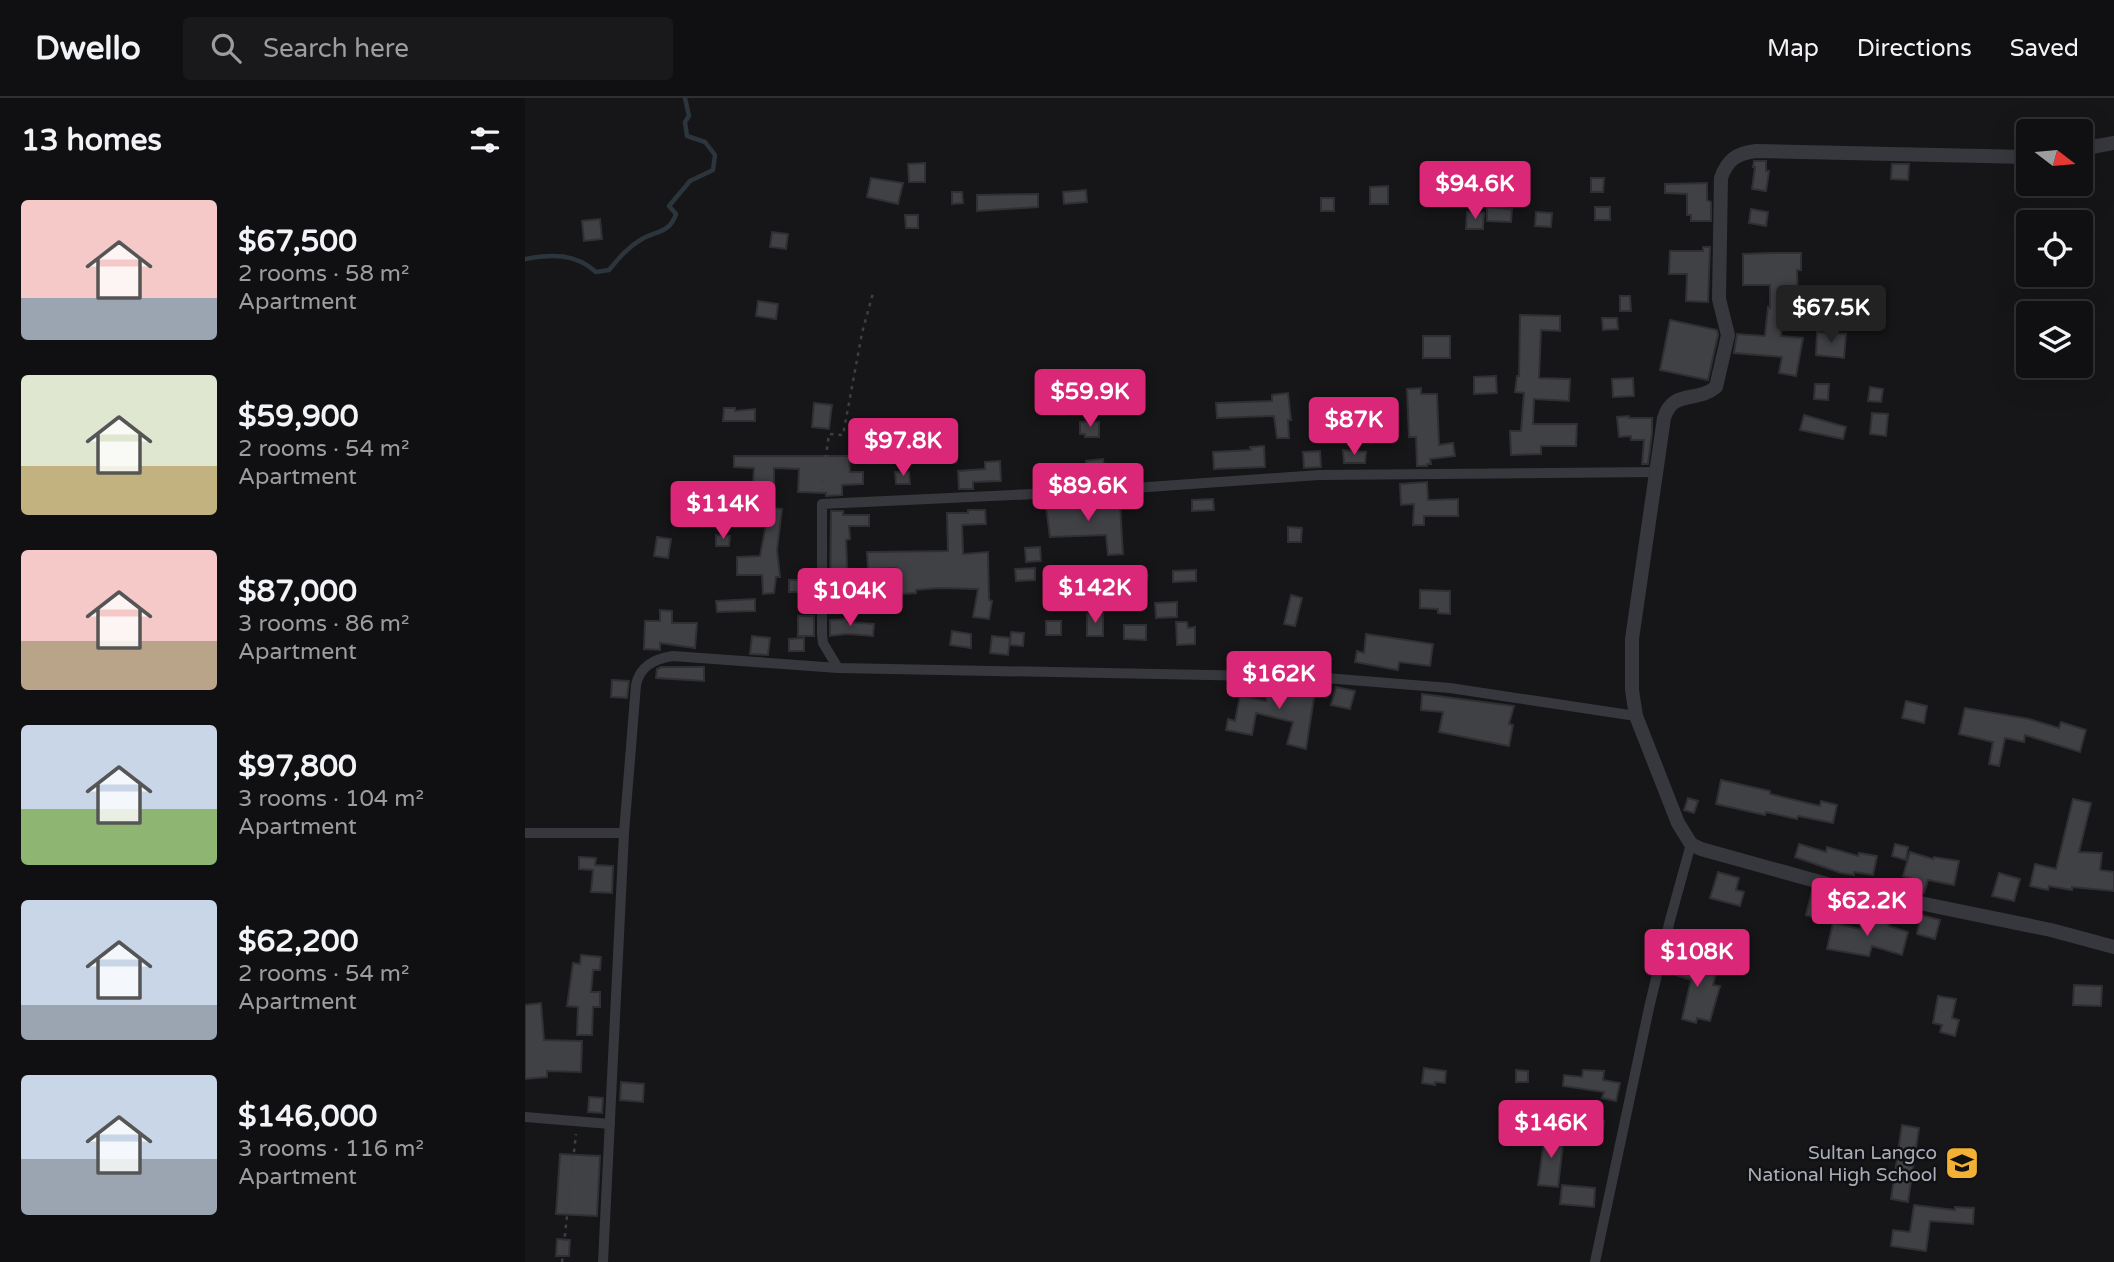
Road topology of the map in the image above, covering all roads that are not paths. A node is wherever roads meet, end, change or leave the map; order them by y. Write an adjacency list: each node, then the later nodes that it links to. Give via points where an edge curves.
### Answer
1 (2114, 143): 2 (street)
2 (2093, 147)
3 (2016, 157): 4 (street, via 1756,151 1729,161 1721,178 1719,299 1728,335 1718,382 1713,390 1669,406)
4 (1656, 472): 5 (street, via 1319,475 822,504 821,634); 6 (street, via 1632,639)
5 (838, 668): 6 (street, via 1313,677 1450,688); 8 (street, via 673,656 651,662 636,685)
6 (1636, 716): 9 (street, via 1678,823)
7 (525, 833): 8 (street)
8 (624, 833): 12 (street)
9 (1691, 844): 10 (street, via 1712,854 1827,884); 14 (street, via 1649,1008)
10 (2114, 947)
11 (525, 1117): 12 (street)
12 (610, 1124): 13 (street)
13 (603, 1262)
14 (1595, 1262)

